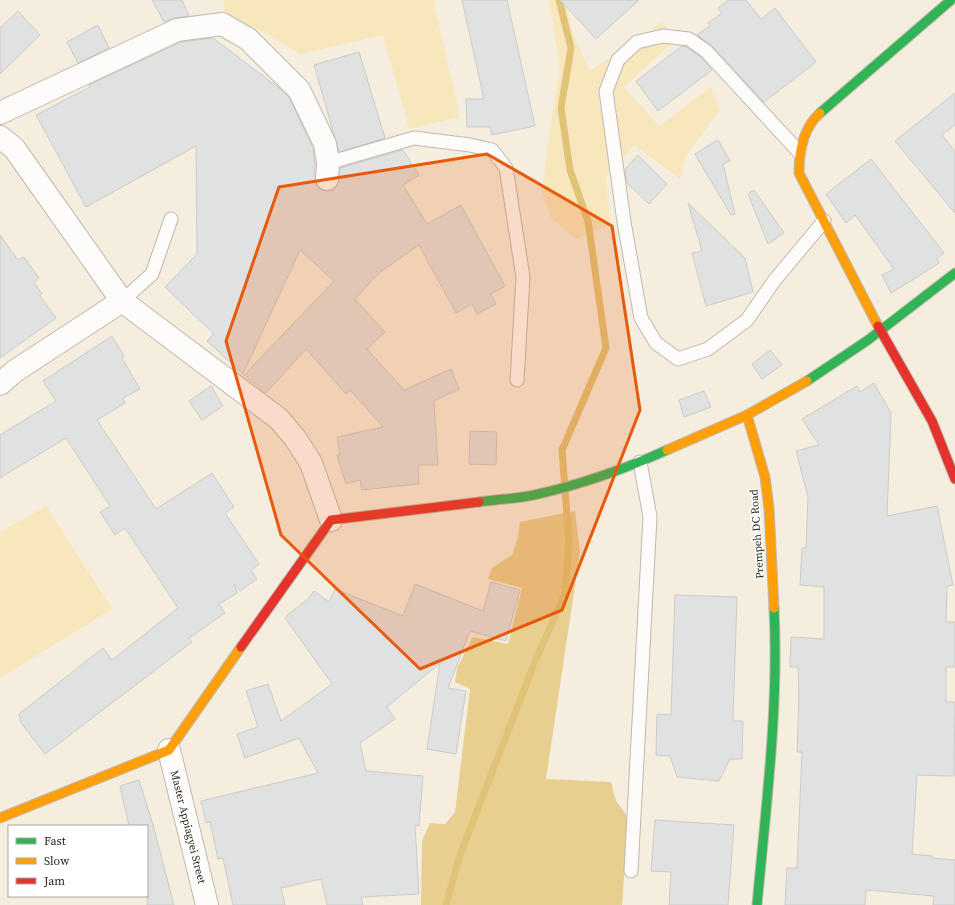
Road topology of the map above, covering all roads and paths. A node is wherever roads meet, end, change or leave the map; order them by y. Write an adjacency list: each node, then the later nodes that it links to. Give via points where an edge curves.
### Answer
1 (951, 0): 4 (street, via 816,117 806,133)
2 (0, 114): 5 (street, via 177,30 222,24 248,39 299,90 325,144)
3 (0, 137): 9 (street, via 14,148)
4 (799, 152): 7 (street, via 799,173); 7 (lane, via 706,50 689,39 663,36 637,42 618,60 606,91 624,222 641,318 656,343 678,359 708,349 747,320 774,281)
5 (327, 171): 11 (lane, via 414,138 492,150 506,168 523,277)
6 (171, 219): 9 (lane, via 152,274)
7 (824, 221): 10 (street)
8 (955, 273): 10 (street)
9 (122, 301): 12 (street, via 15,371); 16 (street, via 279,419 311,463)
10 (881, 331): 13 (street, via 812,378); 15 (street, via 932,421)
11 (517, 380)
12 (0, 384)
13 (747, 415): 14 (street); 21 (street, Prempeh DC Road, via 765,477 770,508 776,650 775,699)
14 (640, 462): 16 (street, via 533,495); 19 (lane, via 650,516)
15 (955, 479)
16 (331, 520): 17 (street)
17 (169, 750): 18 (street); 20 (street, Master Appiagyei Street)
18 (0, 818)
19 (631, 872)
20 (207, 905)
21 (757, 905)

